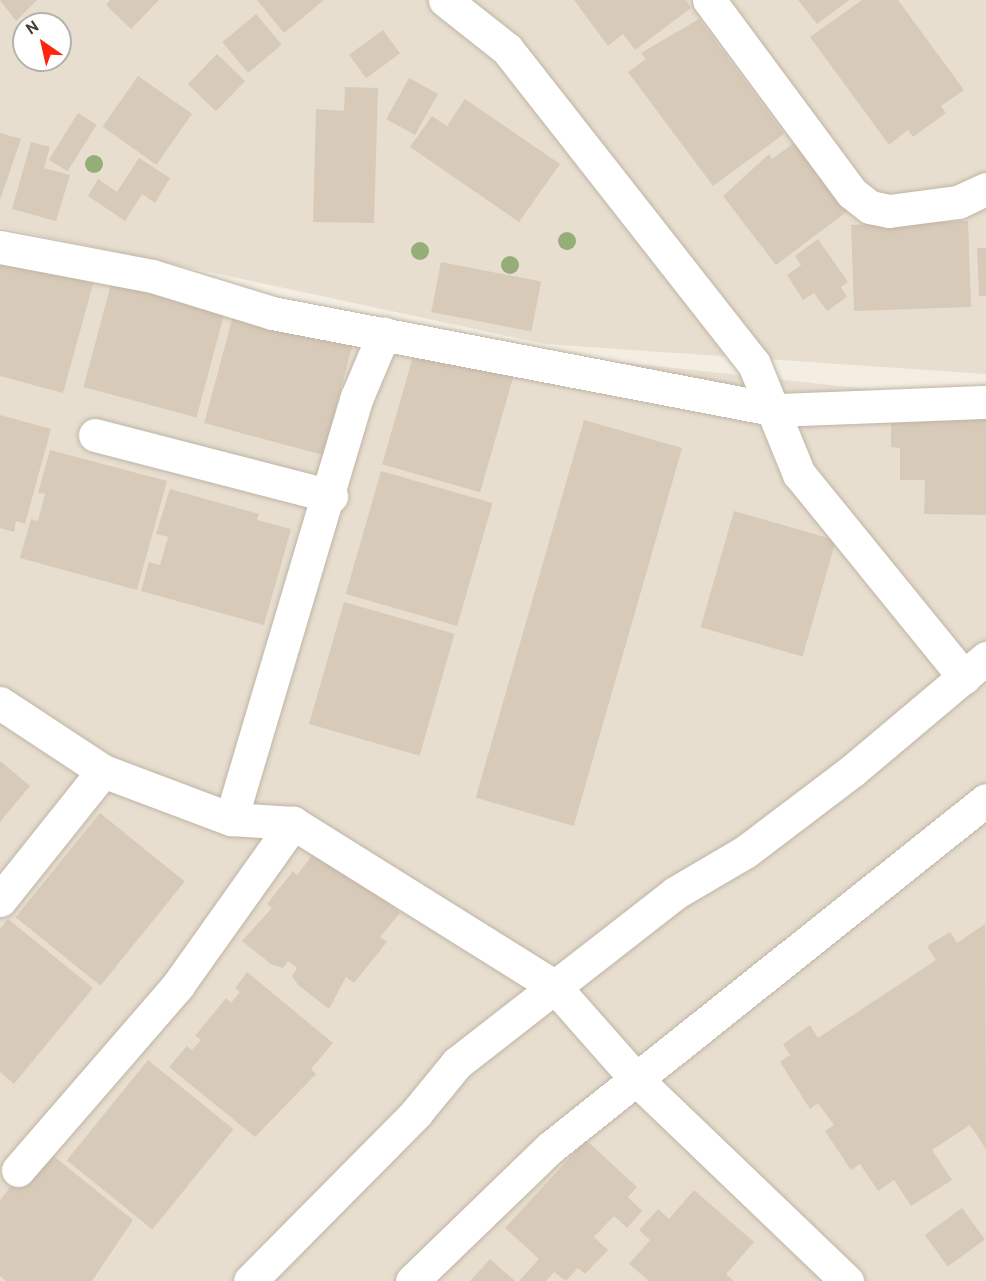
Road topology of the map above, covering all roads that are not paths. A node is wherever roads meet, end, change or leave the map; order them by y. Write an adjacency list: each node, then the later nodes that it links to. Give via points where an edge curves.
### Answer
1 (445, 0): 7 (street, via 507,50 549,100 754,364)
2 (709, 0): 3 (street, via 852,193 870,207 889,211 958,202)
3 (986, 189)
4 (0, 247): 5 (street, via 152,276 272,313)
5 (384, 333): 7 (street); 9 (street, via 357,397)
6 (986, 402): 7 (street)
7 (777, 410): 10 (street, via 799,474)
8 (95, 435): 9 (street)
9 (331, 496): 14 (street)
10 (975, 668): 17 (street, via 754,846 675,893)
11 (0, 703): 12 (street)
12 (103, 771): 14 (street); 16 (street)
13 (986, 800): 18 (street)
14 (231, 819): 15 (street)
15 (293, 823): 17 (street); 19 (street, via 178,985)
16 (0, 900)
17 (554, 986): 18 (street); 20 (street, via 457,1063 416,1113)
18 (635, 1078): 21 (street, via 551,1147); 22 (street)
19 (18, 1170)
20 (250, 1281)
21 (412, 1281)
22 (847, 1281)

